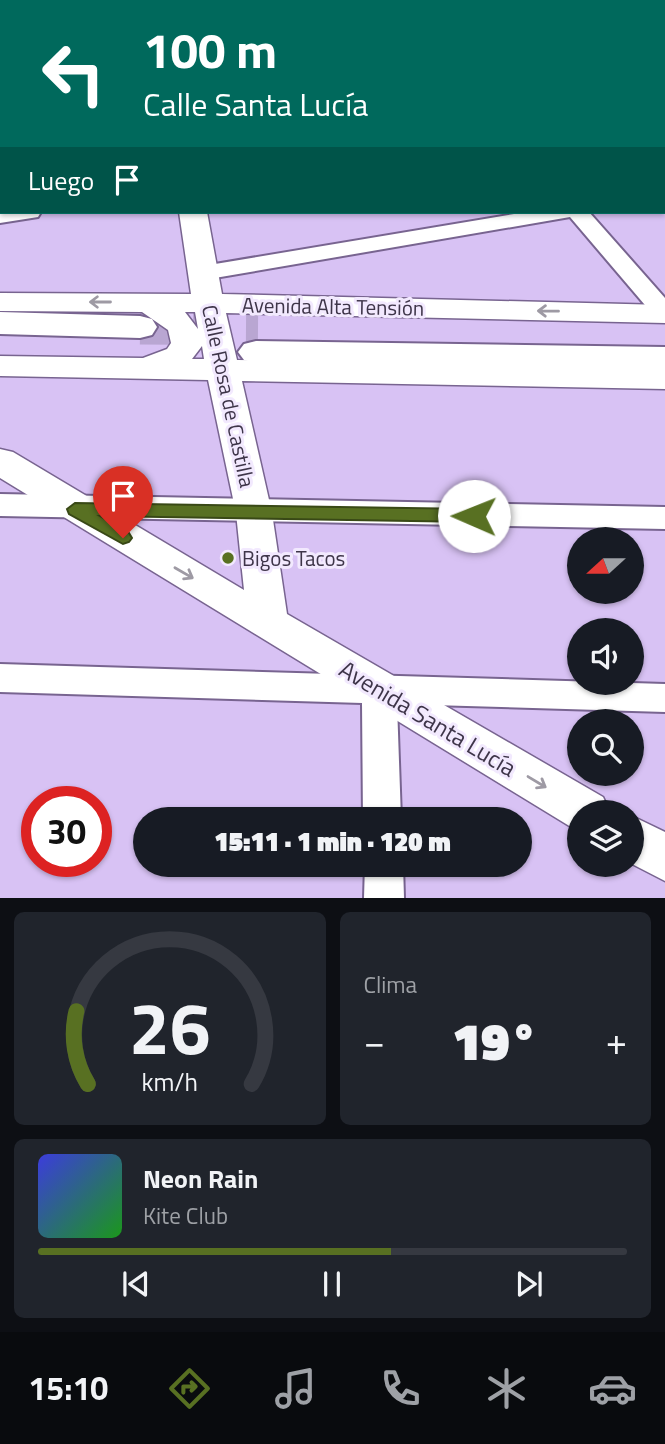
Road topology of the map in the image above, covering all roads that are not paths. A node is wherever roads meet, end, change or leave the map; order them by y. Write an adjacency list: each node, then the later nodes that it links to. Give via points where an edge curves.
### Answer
1 (193, 214): 4 (street, Calle Rosa de Castilla)
2 (555, 214): 4 (street)
3 (579, 214): 6 (street)
4 (206, 288): 6 (street, Avenida Alta Tensión, one-way to 4); 9 (street, Avenida Alta Tensión); 13 (street, Calle Rosa de Castilla)
5 (0, 302): 9 (street, Avenida Alta Tensión, one-way to 5)
6 (661, 304)
7 (0, 323): 9 (main road, Avenida Alta Tensión)
8 (665, 333): 11 (main road, Avenida Alta Tensión, via 257,340)
9 (142, 337): 10 (main road, Avenida Alta Tensión); 12 (street, Avenida Alta Tensión); 13 (street, Avenida Alta Tensión)
10 (0, 346)
11 (665, 358)
12 (0, 366)
13 (222, 371): 14 (street, Avenida Alta Tensión); 18 (street, Calle Rosa de Castilla)
14 (665, 378)
15 (0, 461): 17 (street, Avenida Santa Lucía)
16 (0, 505): 17 (street)
17 (75, 509): 18 (street); 20 (street, Avenida Santa Lucía, one-way to 20)
18 (254, 513): 19 (street); 20 (street, Calle Rosa de Castilla)
19 (665, 518)
20 (268, 623): 22 (street, Avenida Santa Lucía)
21 (0, 678): 22 (street)
22 (379, 689): 23 (street); 24 (street, Avenida Santa Lucía, one-way to 24); 25 (street)
23 (665, 698)
24 (567, 800)
25 (382, 807)
26 (644, 845): 27 (street)
27 (665, 858)
28 (384, 877): 29 (street)
29 (384, 898)

